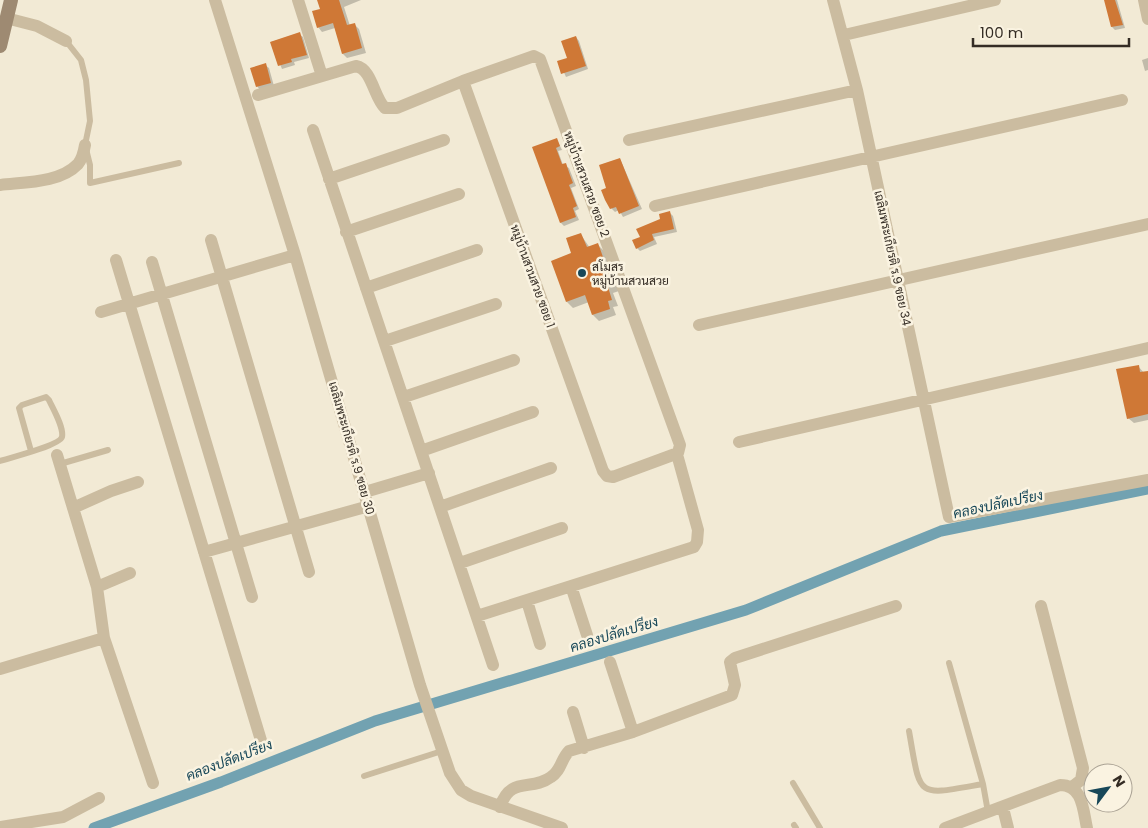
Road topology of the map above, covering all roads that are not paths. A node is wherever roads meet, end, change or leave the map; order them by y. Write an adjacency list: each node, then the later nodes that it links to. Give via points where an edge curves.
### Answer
1 (215, 0): 30 (street, เฉลิมพระเกียรติ ร.9 ซอย 30)
2 (298, 0): 11 (street)
3 (833, 0): 8 (street, เฉลิมพระเกียรติ ร.9 ซอย 34)
4 (995, 0): 8 (street)
5 (1144, 0): 7 (street)
6 (6, 10): 9 (street); 10 (main road)
7 (1148, 19)
8 (844, 35): 13 (street, เฉลิมพระเกียรติ ร.9 ซอย 34)
9 (66, 41): 19 (lane, via 81,60 86,80 90,121)
10 (0, 46)
11 (322, 76): 12 (street, via 360,67 381,104 390,109); 14 (street)
12 (463, 81): 51 (street, หมู่บ้านสวนสวย ซอย 1, via 603,472 613,477); 51 (street, หมู่บ้านสวนสวย ซอย 2, via 534,56 540,58 544,65 680,445)
13 (858, 90): 18 (street); 20 (street, เฉลิมพระเกียรติ ร.9 ซอย 34)
14 (258, 96)
15 (1122, 100): 20 (street)
16 (313, 130): 22 (street)
17 (444, 140): 22 (street)
18 (629, 140)
19 (85, 145): 21 (lane, via 90,183); 23 (street, via 80,162 69,172 42,180)
20 (872, 157): 25 (street); 34 (street, เฉลิมพระเกียรติ ร.9 ซอย 34)
21 (179, 163)
22 (330, 178): 27 (street)
23 (0, 184)
24 (459, 194): 27 (street)
25 (655, 206)
26 (1148, 224): 34 (street)
27 (346, 232): 35 (street)
28 (210, 240): 33 (street)
29 (477, 250): 35 (street)
30 (295, 255): 33 (street); 58 (street, เฉลิมพระเกียรติ ร.9 ซอย 30)
31 (116, 260): 37 (street)
32 (152, 262): 36 (street)
33 (221, 276): 36 (street); 62 (street)
34 (897, 280): 40 (street); 45 (street, เฉลิมพระเกียรติ ร.9 ซอย 34)
35 (366, 288): 41 (street)
36 (161, 294): 37 (street); 64 (street)
37 (128, 304): 39 (street); 65 (street)
38 (496, 304): 41 (street)
39 (101, 312)
40 (699, 325)
41 (385, 341): 44 (street)
42 (1148, 348): 45 (street)
43 (514, 360): 44 (street)
44 (404, 397): 50 (street)
45 (922, 400): 47 (street); 56 (street, เฉลิมพระเกียรติ ร.9 ซอย 34, via 949,517)
46 (533, 412): 50 (street)
47 (739, 442)
48 (108, 450): 52 (lane)
49 (31, 451): 49 (lane, via 19,408 46,397 62,438); 53 (lane)
50 (421, 451): 55 (street)
51 (675, 454): 69 (street, via 698,530 694,547)
52 (58, 459): 61 (street)
53 (0, 461)
54 (551, 468): 60 (street)
55 (429, 473): 58 (street); 60 (street)
56 (1148, 480)
57 (138, 482): 61 (street, via 111,490)
58 (365, 492): 59 (street, เฉลิมพระเกียรติ ร.9 ซอย 30)
59 (369, 506): 62 (street); 88 (street, เฉลิมพระเกียรติ ร.9 ซอย 30)
60 (440, 507): 66 (street)
61 (73, 508): 70 (street)
62 (295, 526): 64 (street); 67 (street)
63 (562, 528): 66 (street)
64 (236, 544): 65 (street); 71 (street)
65 (204, 552): 86 (street)
66 (460, 563): 75 (street)
67 (308, 572)
68 (130, 573): 70 (street)
69 (571, 586): 72 (street); 76 (street)
70 (97, 587): 77 (street)
71 (252, 597)
72 (527, 601): 75 (street); 78 (street)
73 (896, 606): 85 (street, via 734,658 730,662 735,684 732,695)
74 (1042, 606): 93 (street, via 1083,768 1081,780)
75 (477, 616): 81 (street)
76 (586, 635)
77 (104, 638): 82 (street); 90 (street)
78 (540, 644)
79 (610, 662): 85 (street)
80 (949, 663): 92 (lane)
81 (493, 665)
82 (0, 669)
83 (573, 712): 87 (street)
84 (909, 731): 92 (lane, via 917,780 926,789 934,792)
85 (633, 732): 87 (street)
86 (264, 747)
87 (584, 748): 95 (street, via 569,751 559,770 550,778 505,793)
88 (442, 751): 89 (lane); 95 (street, เฉลิมพระเกียรติ ร.9 ซอย 30, via 460,790)
89 (364, 776)
90 (153, 783)
91 (793, 783): 100 (lane)
92 (983, 784): 97 (lane)
93 (1072, 787): 96 (street, via 1060,786); 103 (street, via 1079,796)
94 (99, 798): 98 (street, via 63,817)
95 (500, 806): 99 (street, เฉลิมพระเกียรติ ร.9 ซอย 30)
96 (1003, 808): 97 (street); 102 (street)
97 (988, 812): 101 (street)
98 (0, 827)
99 (552, 827)
100 (820, 828)
101 (945, 828)
102 (1008, 828)
103 (1087, 828)

